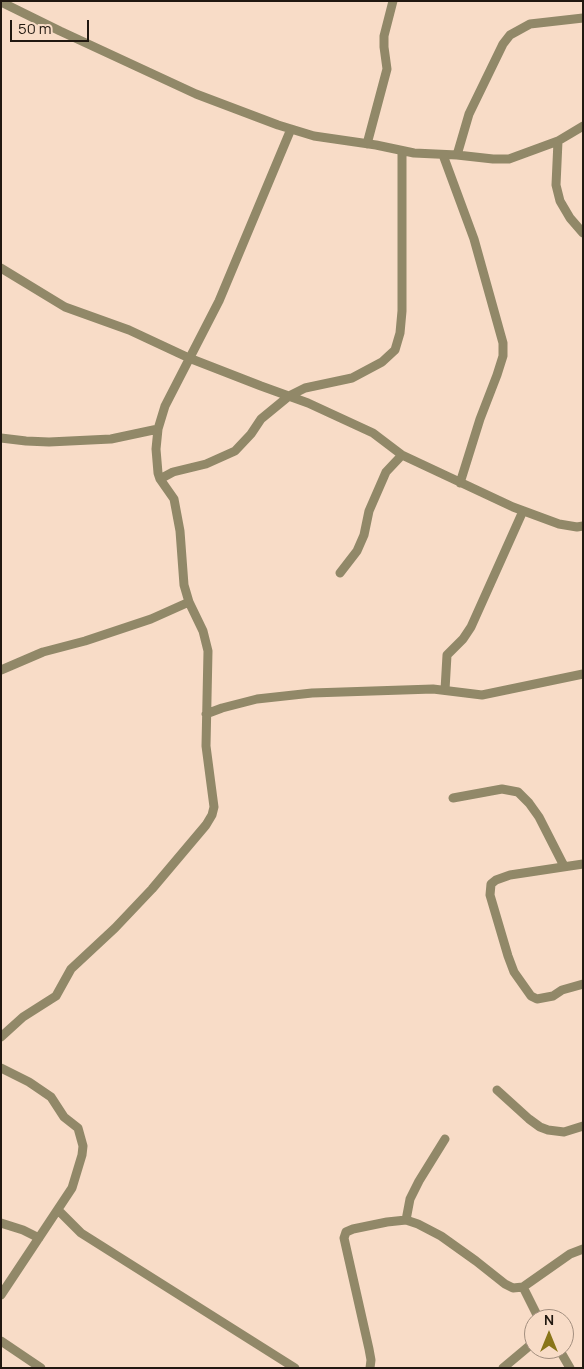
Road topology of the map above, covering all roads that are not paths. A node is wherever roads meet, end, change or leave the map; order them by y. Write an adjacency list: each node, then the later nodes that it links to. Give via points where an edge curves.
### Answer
1 (393, 1): 7 (street, via 384,36 387,70)
2 (1, 2): 5 (street, via 196,94)
3 (583, 18): 10 (street, via 530,24 510,35 469,114)
4 (583, 126): 6 (street)
5 (291, 129): 7 (street); 13 (street, via 219,301)
6 (558, 141): 10 (street, via 509,158); 11 (street, via 556,185 560,201)
7 (367, 144): 8 (street)
8 (402, 152): 9 (street); 14 (street, via 402,311 395,350 382,362 352,378 305,388)
9 (443, 154): 10 (street); 19 (street, via 474,239 504,343 503,356)
10 (457, 155)
11 (583, 232)
12 (1, 268): 13 (street, via 65,307 129,330)
13 (189, 358): 14 (street); 15 (street, via 165,406)
14 (289, 396): 17 (street, via 372,433); 18 (street, via 260,419 235,451)
15 (158, 429): 16 (street, via 111,439 49,442); 18 (street, via 156,449)
16 (1, 438)
17 (402, 454): 19 (street); 22 (street, via 386,472 368,511 364,535 357,551)
18 (160, 479): 23 (street, via 174,499)
19 (460, 483): 20 (street)
20 (523, 511): 21 (street, via 559,524); 26 (street, via 471,627 447,655)
21 (583, 526)
22 (340, 573)
23 (189, 602): 24 (street, via 151,619 43,652); 27 (street, via 203,631 208,651)
24 (1, 670)
25 (583, 674): 26 (street, via 482,694)
26 (445, 690): 27 (street, via 312,693 256,699)
27 (206, 714): 32 (street, via 206,746 214,807 206,825 152,889 71,969 56,996 23,1017)
28 (453, 798): 30 (street, via 502,788 518,792 539,817)
29 (583, 864): 30 (street)
30 (564, 866): 31 (street, via 496,880 491,884 490,895 514,972 531,996 537,999 553,996)
31 (583, 984)
32 (1, 1037)
33 (1, 1068): 37 (street, via 52,1097 64,1117 78,1128 82,1155 72,1188)
34 (497, 1090): 35 (street, via 540,1127 564,1132)
35 (583, 1126)
36 (445, 1139): 38 (street, via 410,1199)
37 (58, 1210): 40 (street); 48 (street, via 81,1233)
38 (406, 1220): 42 (street, via 441,1236 504,1284 513,1288); 49 (street, via 353,1229 346,1232 344,1238 369,1349)
39 (1, 1223): 40 (street)
40 (39, 1238): 43 (street)
41 (583, 1249): 42 (street, via 570,1254)
42 (523, 1287): 44 (street)
43 (1, 1295)
44 (534, 1309)
45 (1, 1341): 47 (street)
46 (524, 1350): 50 (street)
47 (41, 1368)
48 (295, 1368)
49 (370, 1368)
50 (503, 1368)

